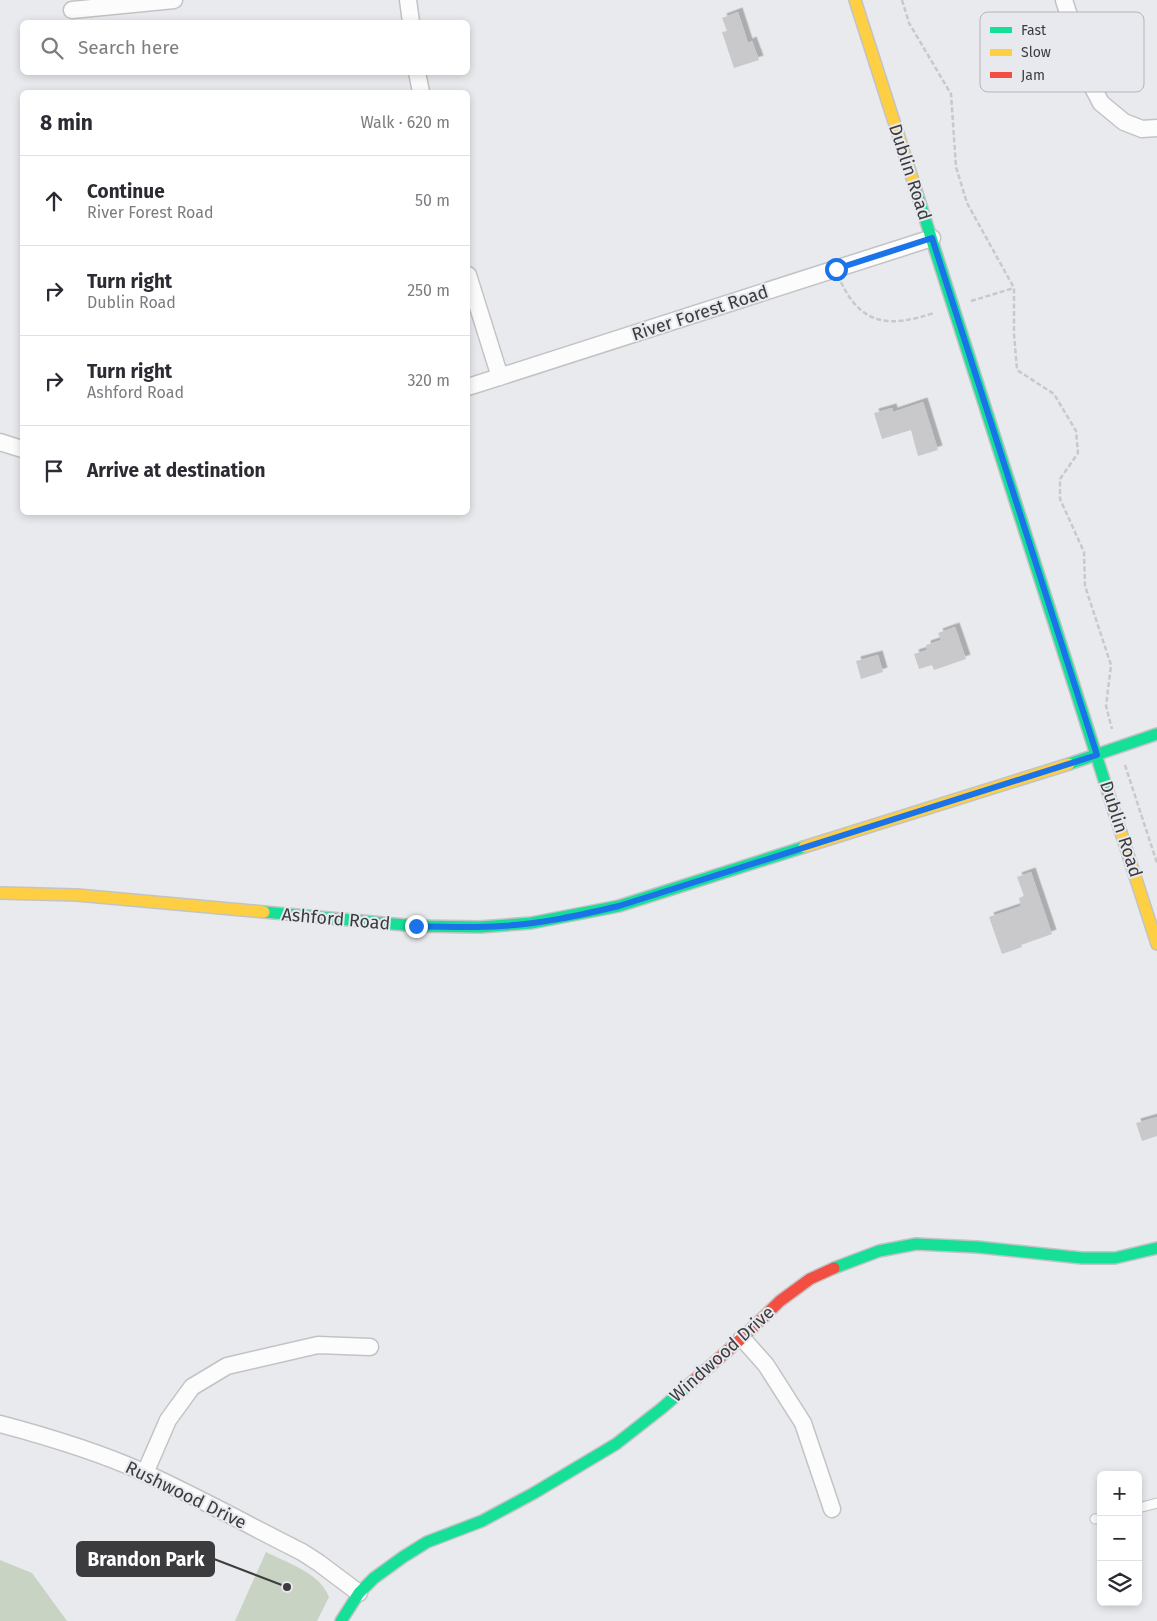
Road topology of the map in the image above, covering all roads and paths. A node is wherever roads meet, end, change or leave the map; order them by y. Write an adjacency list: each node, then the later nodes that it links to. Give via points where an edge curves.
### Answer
1 (174, 0): 6 (street)
2 (408, 0): 9 (street)
3 (855, 0): 14 (street, Dublin Road)
4 (902, 0): 17 (path, via 909,23 951,94 956,167 967,203)
5 (1064, 0): 8 (street)
6 (135, 2): 7 (street)
7 (72, 10)
8 (1068, 12)
9 (411, 20)
10 (417, 75): 11 (street)
11 (420, 90)
12 (1095, 92): 13 (street, via 1101,103 1124,122 1142,129)
13 (1157, 128)
14 (932, 238): 15 (street, River Forest Road); 26 (street, Dublin Road)
15 (836, 269): 19 (path, via 848,297 870,316 897,322); 20 (street, River Forest Road)
16 (470, 281): 20 (street)
17 (1014, 288): 18 (path); 25 (path, via 1018,370 1054,394 1076,431 1078,453 1060,479 1060,499 1084,552 1084,586 1111,665 1106,706)
18 (972, 301)
19 (934, 313)
20 (500, 376): 21 (street, River Forest Road)
21 (470, 386)
22 (0, 442): 23 (street)
23 (20, 449)
24 (1157, 734): 25 (street, Ashford Road)
25 (1117, 748): 26 (street, Ashford Road); 27 (path, via 1127,769)
26 (1097, 755): 28 (street, Ashford Road, via 619,906 554,920 458,928 377,924 77,894); 29 (street, Dublin Road)
27 (1157, 864)
28 (0, 893)
29 (1157, 944)
30 (1157, 1248): 31 (street, Windwood Drive, via 1114,1258 916,1244 879,1251 810,1280 780,1301)
31 (742, 1338): 37 (street, via 766,1365 802,1423); 38 (street, Windwood Drive, via 616,1444 534,1494 482,1521 428,1542 374,1578)
32 (370, 1347): 34 (street, via 318,1345 227,1366 192,1387 168,1420)
33 (0, 1424): 34 (street, Rushwood Drive, via 62,1442)
34 (144, 1473): 38 (street, Rushwood Drive, via 302,1552)
35 (1157, 1502): 36 (lane)
36 (1142, 1507)
37 (832, 1509)
38 (358, 1593): 39 (street, Windwood Drive)
39 (341, 1621)

